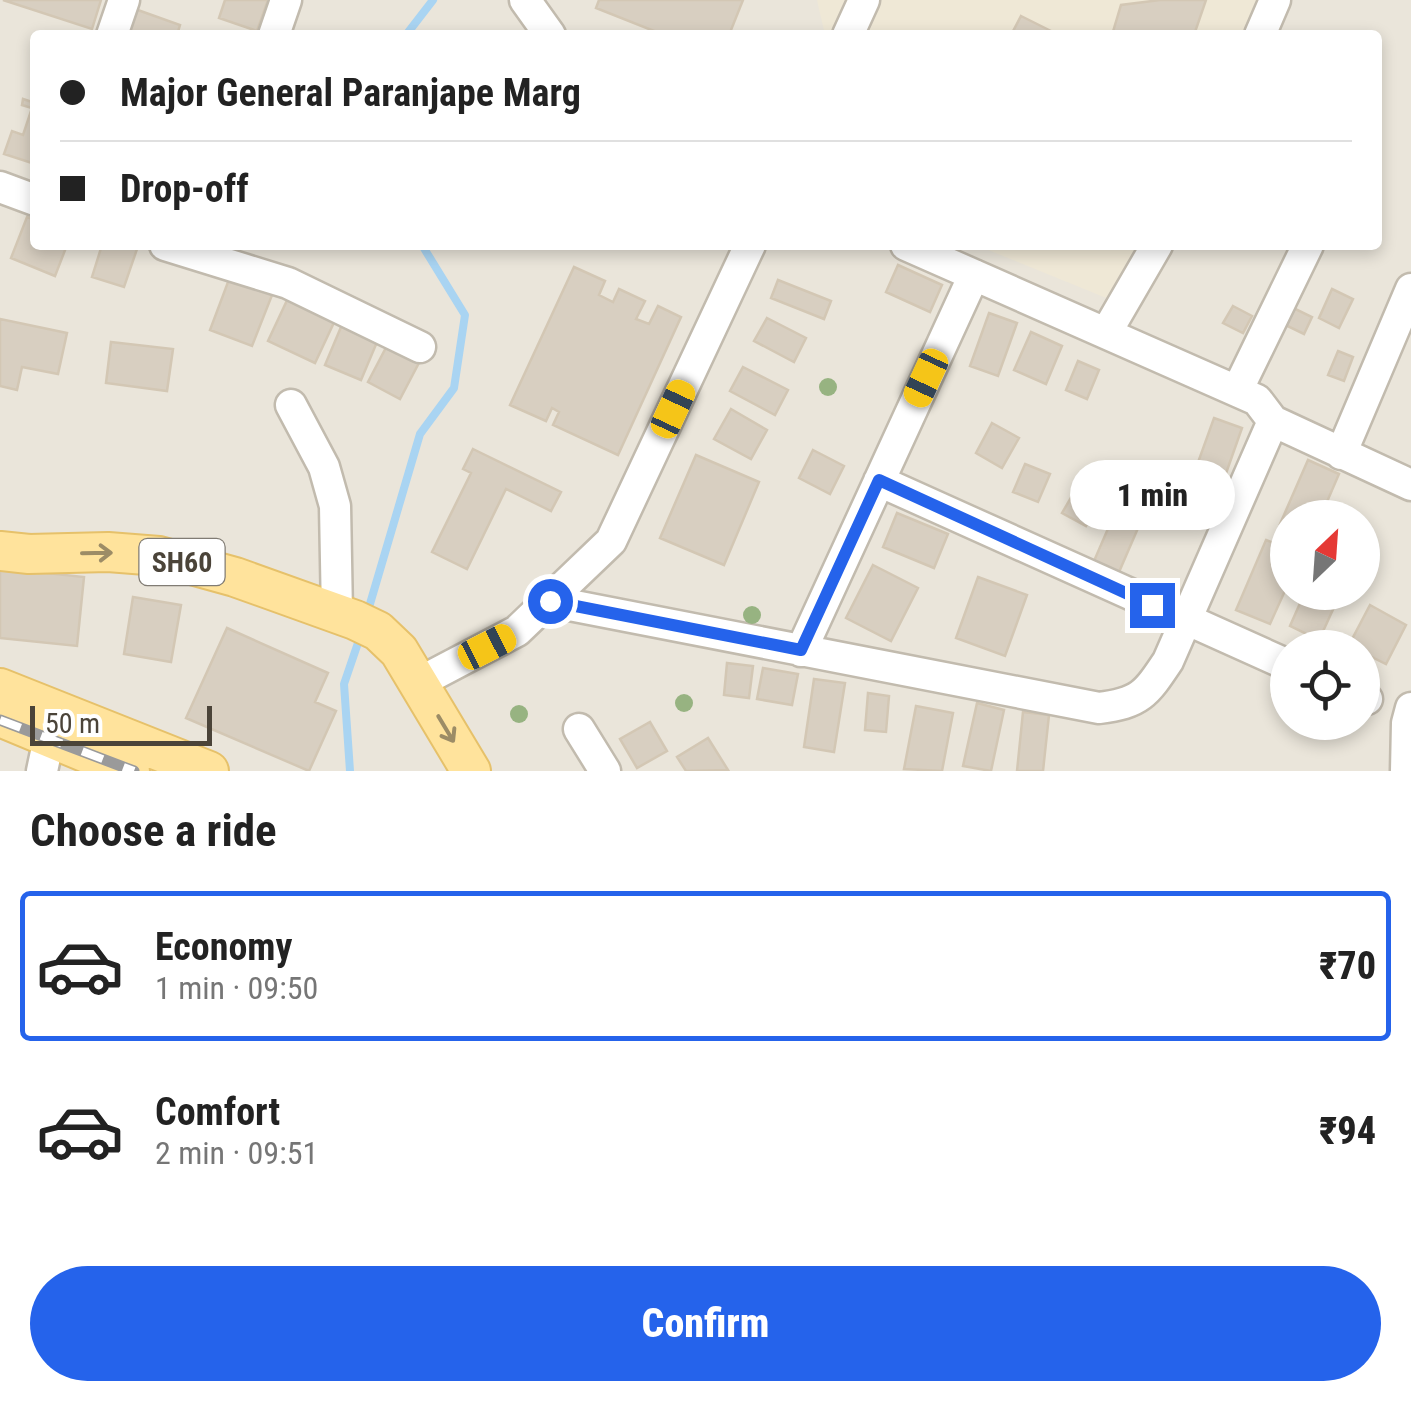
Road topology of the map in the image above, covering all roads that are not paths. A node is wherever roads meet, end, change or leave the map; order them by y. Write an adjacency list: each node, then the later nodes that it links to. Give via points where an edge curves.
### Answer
1 (124, 0): 6 (street)
2 (286, 0): 7 (street)
3 (525, 0): 8 (street)
4 (864, 0): 9 (street)
5 (1275, 0): 10 (street)
6 (114, 30)
7 (276, 30)
8 (546, 30)
9 (850, 30)
10 (1262, 30)
11 (0, 187): 12 (street)
12 (30, 198)
13 (748, 250): 29 (street, via 612,541)
14 (918, 250): 18 (street)
15 (1154, 250): 20 (street)
16 (1306, 250): 22 (street)
17 (204, 251): 21 (street)
18 (974, 274): 20 (street); 26 (street)
19 (1411, 289): 25 (street)
20 (1106, 333): 22 (street)
21 (420, 347)
22 (1237, 391): 24 (street, via 1256,400)
23 (291, 405): 31 (street, via 324,467)
24 (1272, 421): 25 (street); 30 (street)
25 (1341, 454): 27 (street)
26 (879, 480): 30 (street); 32 (street)
27 (1411, 485)
28 (0, 551): 31 (main road, SH60, one-way to 31, via 159,556)
29 (550, 601): 32 (street); 34 (street, via 517,631)
30 (1186, 620): 32 (street, via 1146,694 1099,708); 33 (street)
31 (356, 622): 34 (main road, via 399,652)
32 (801, 650)
33 (1270, 656)
34 (418, 684): 42 (main road, one-way to 42)
35 (0, 688): 41 (main road)
36 (1411, 708): 44 (street)
37 (0, 718): 39 (main road)
38 (579, 728): 43 (street)
39 (46, 754): 40 (main road)
40 (130, 771)
41 (209, 771)
42 (472, 771)
43 (605, 771)
44 (1406, 771)

